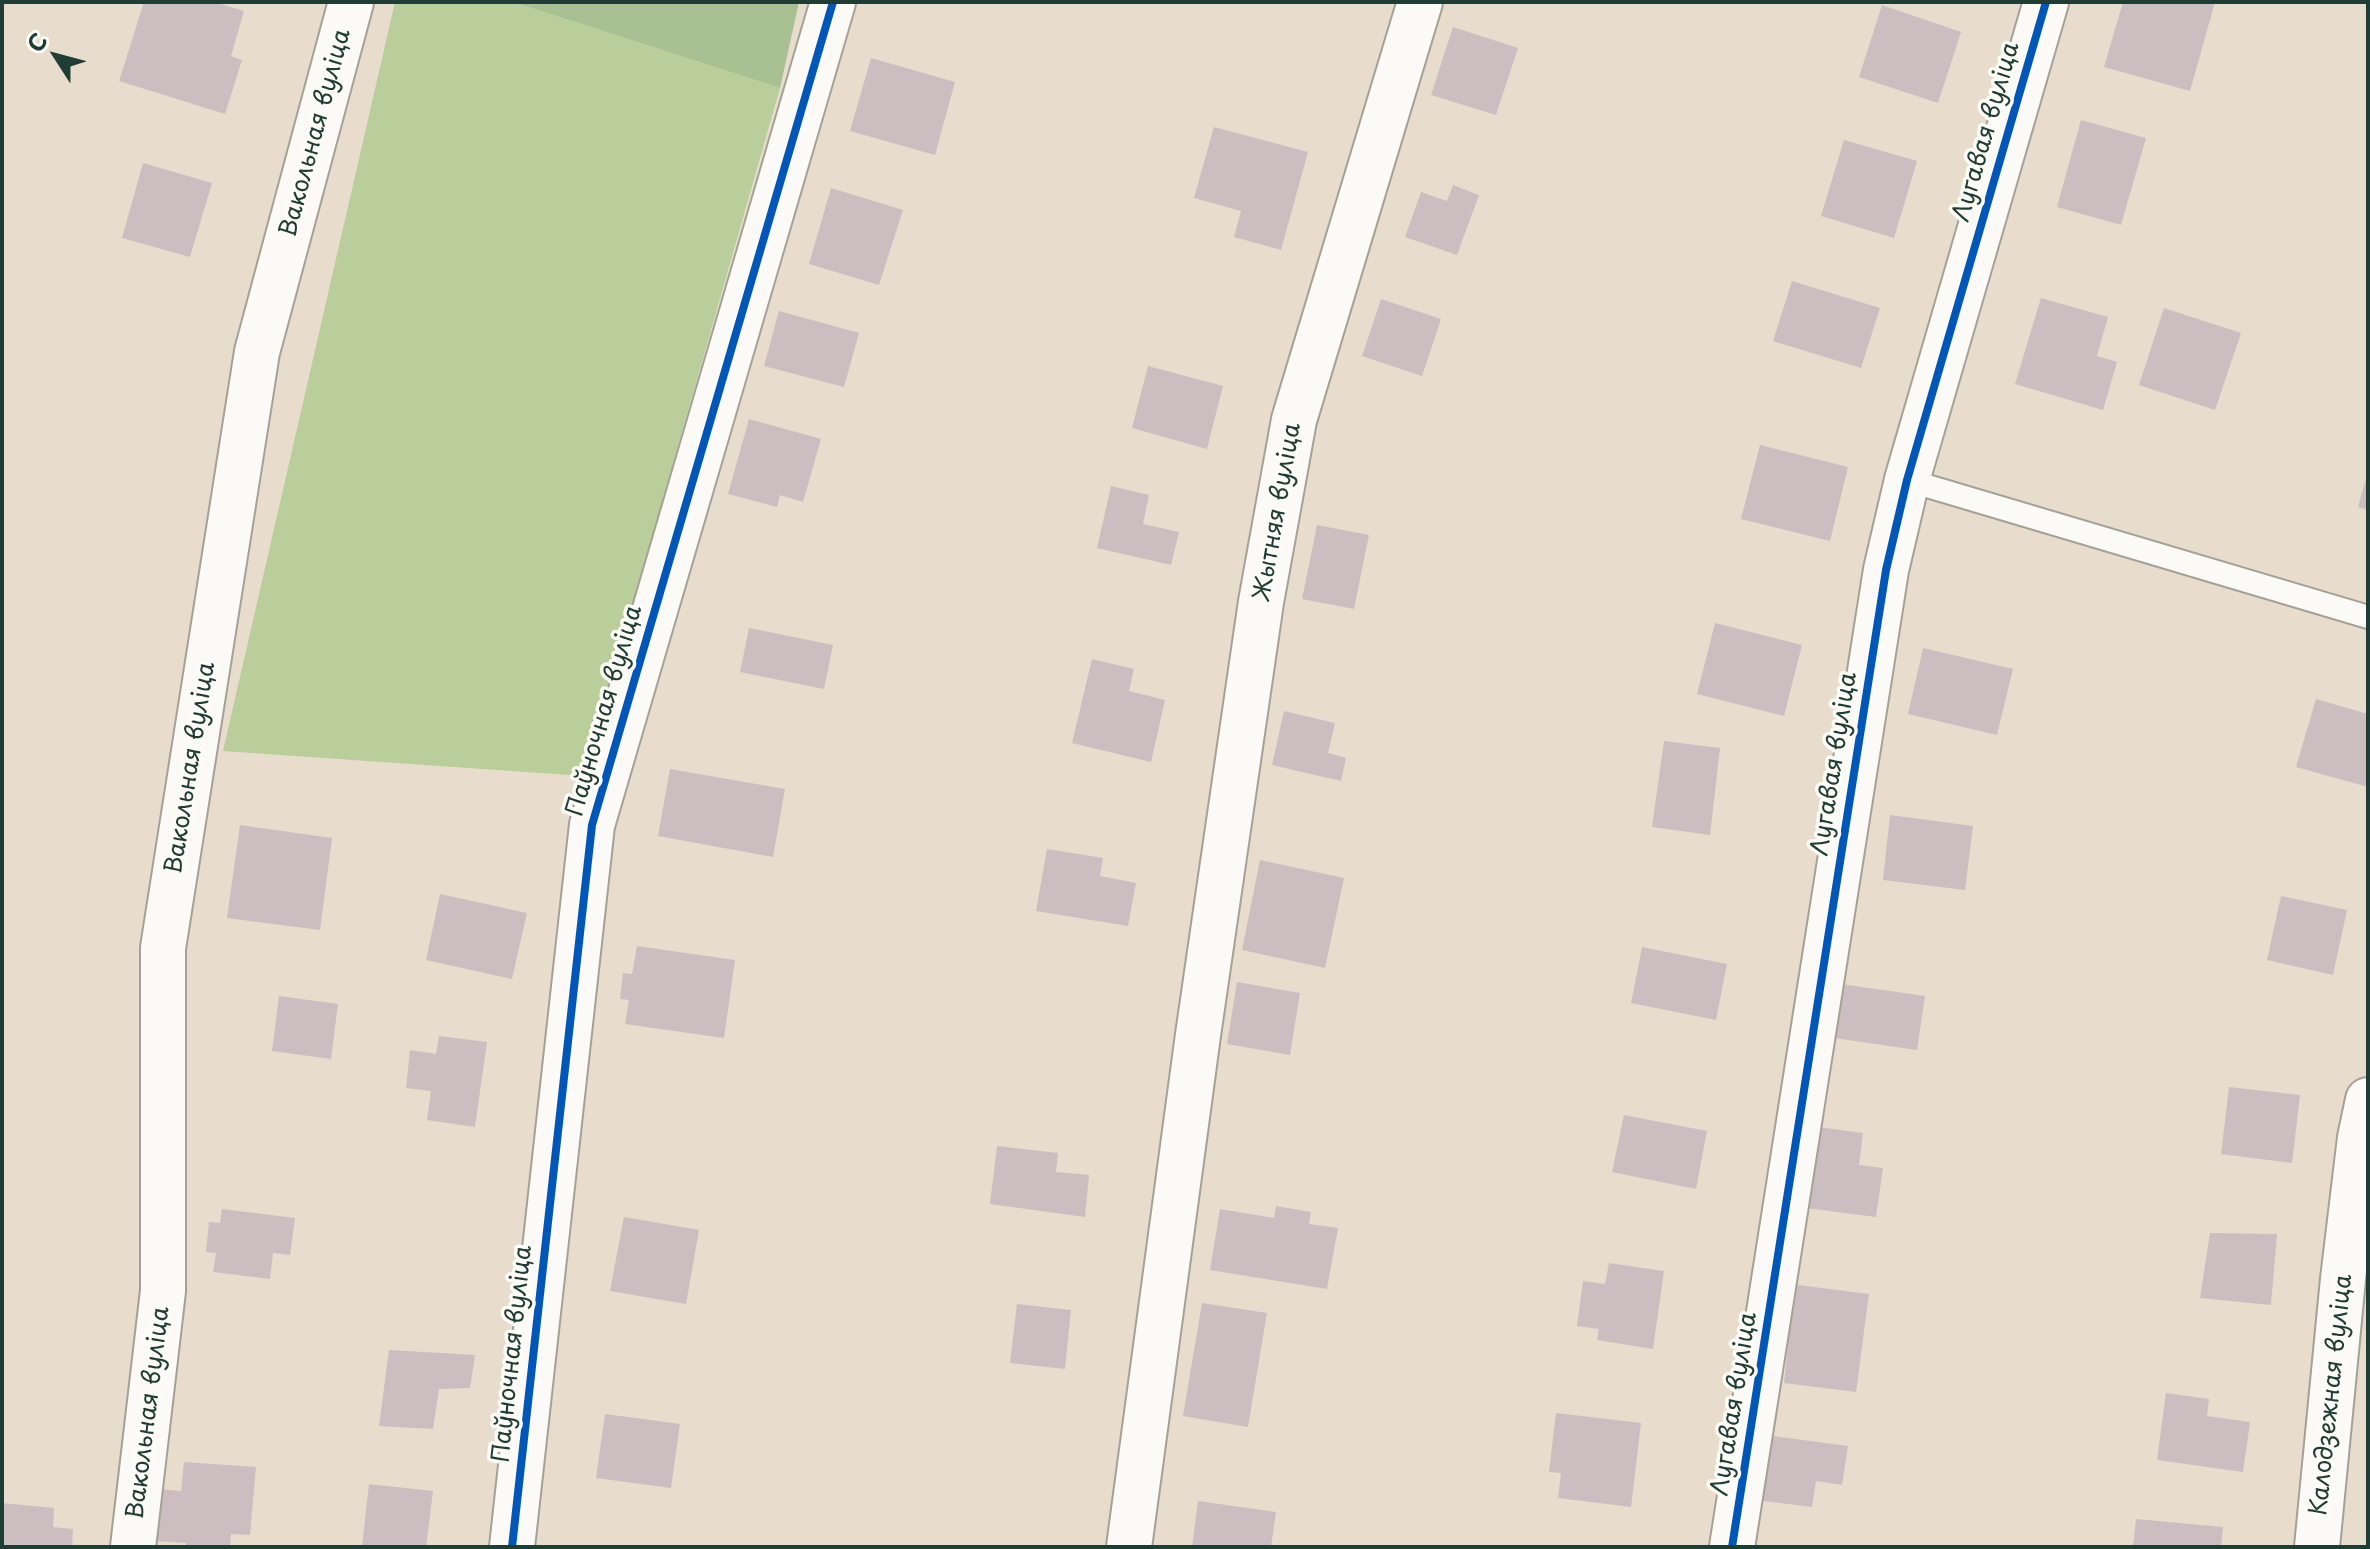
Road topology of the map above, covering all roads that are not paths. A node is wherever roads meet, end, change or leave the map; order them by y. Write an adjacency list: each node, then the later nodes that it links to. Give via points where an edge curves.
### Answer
1 (351, 2): 8 (street, Вакольная вуліца, via 257,352 163,948 163,1291)
2 (833, 2): 9 (street, Паўночная вуліца, via 592,825)
3 (1420, 2): 10 (street, Жытняя вуліца, via 1294,420 1261,602)
4 (2046, 2): 5 (street, Лугавая вуліца)
5 (1907, 480): 6 (lane); 11 (street, Лугавая вуліца, via 1883,585)
6 (2368, 617)
7 (2368, 1100): 12 (street, Калодзежная вуліца, via 2343,1279)
8 (133, 1547)
9 (512, 1547)
10 (1129, 1547)
11 (1732, 1547)
12 (2317, 1547)

